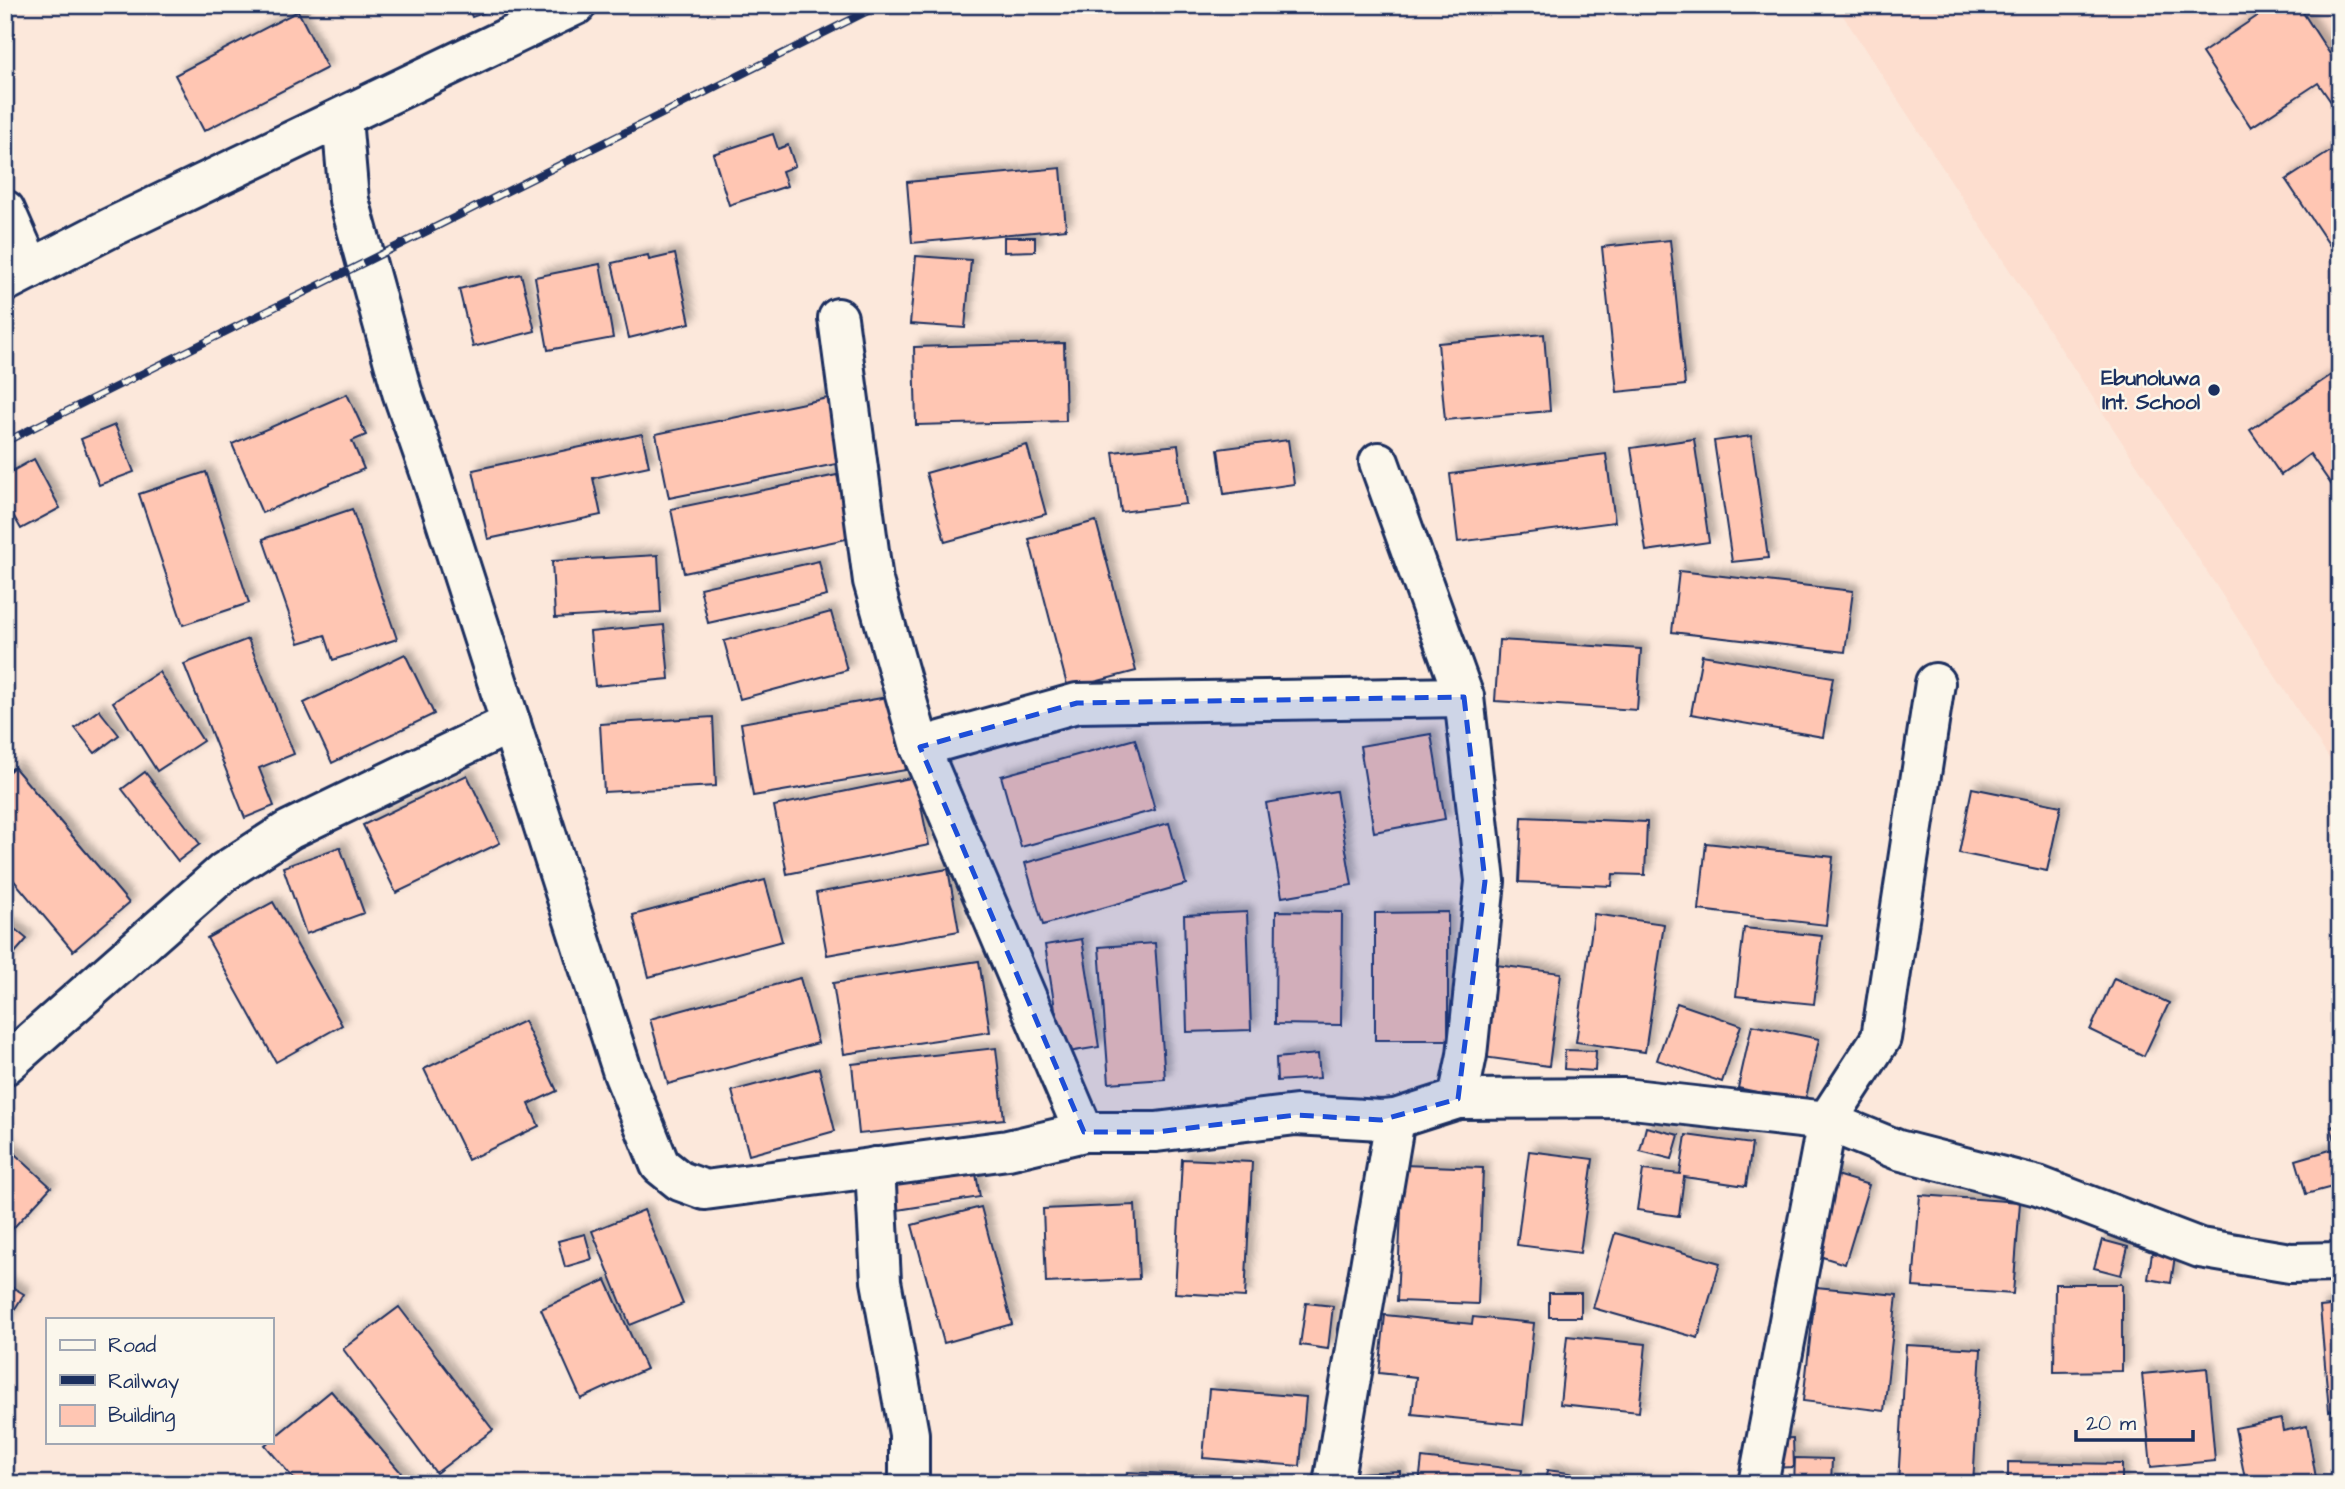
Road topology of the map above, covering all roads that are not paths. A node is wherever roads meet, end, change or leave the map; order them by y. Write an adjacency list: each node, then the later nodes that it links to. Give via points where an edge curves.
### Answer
1 (576, 5): 2 (street)
2 (342, 118): 4 (street); 9 (street, via 349,200 379,314)
3 (5, 209): 4 (street)
4 (18, 276)
5 (838, 317): 10 (street, via 873,581)
6 (1379, 462): 8 (street)
7 (1935, 682): 14 (street, via 1881,1038)
8 (1464, 697): 10 (street, via 1077,703); 12 (street, via 1485,881)
9 (511, 723): 11 (street, via 289,830 225,872); 16 (street, via 623,1073 660,1165 680,1181 705,1190)
10 (920, 747): 15 (street)
11 (5, 1065)
12 (1458, 1100): 13 (street); 14 (street, via 1623,1098)
13 (1395, 1119): 15 (street, via 1296,1115 1156,1132); 19 (street)
14 (1826, 1121): 17 (street, via 1898,1150 2038,1186 2200,1248 2290,1264); 20 (street)
15 (1084, 1132): 16 (street, via 1008,1150)
16 (876, 1167): 18 (street, via 881,1281 909,1434)
17 (2340, 1262)
18 (909, 1484)
19 (1333, 1484)
20 (1758, 1484)

